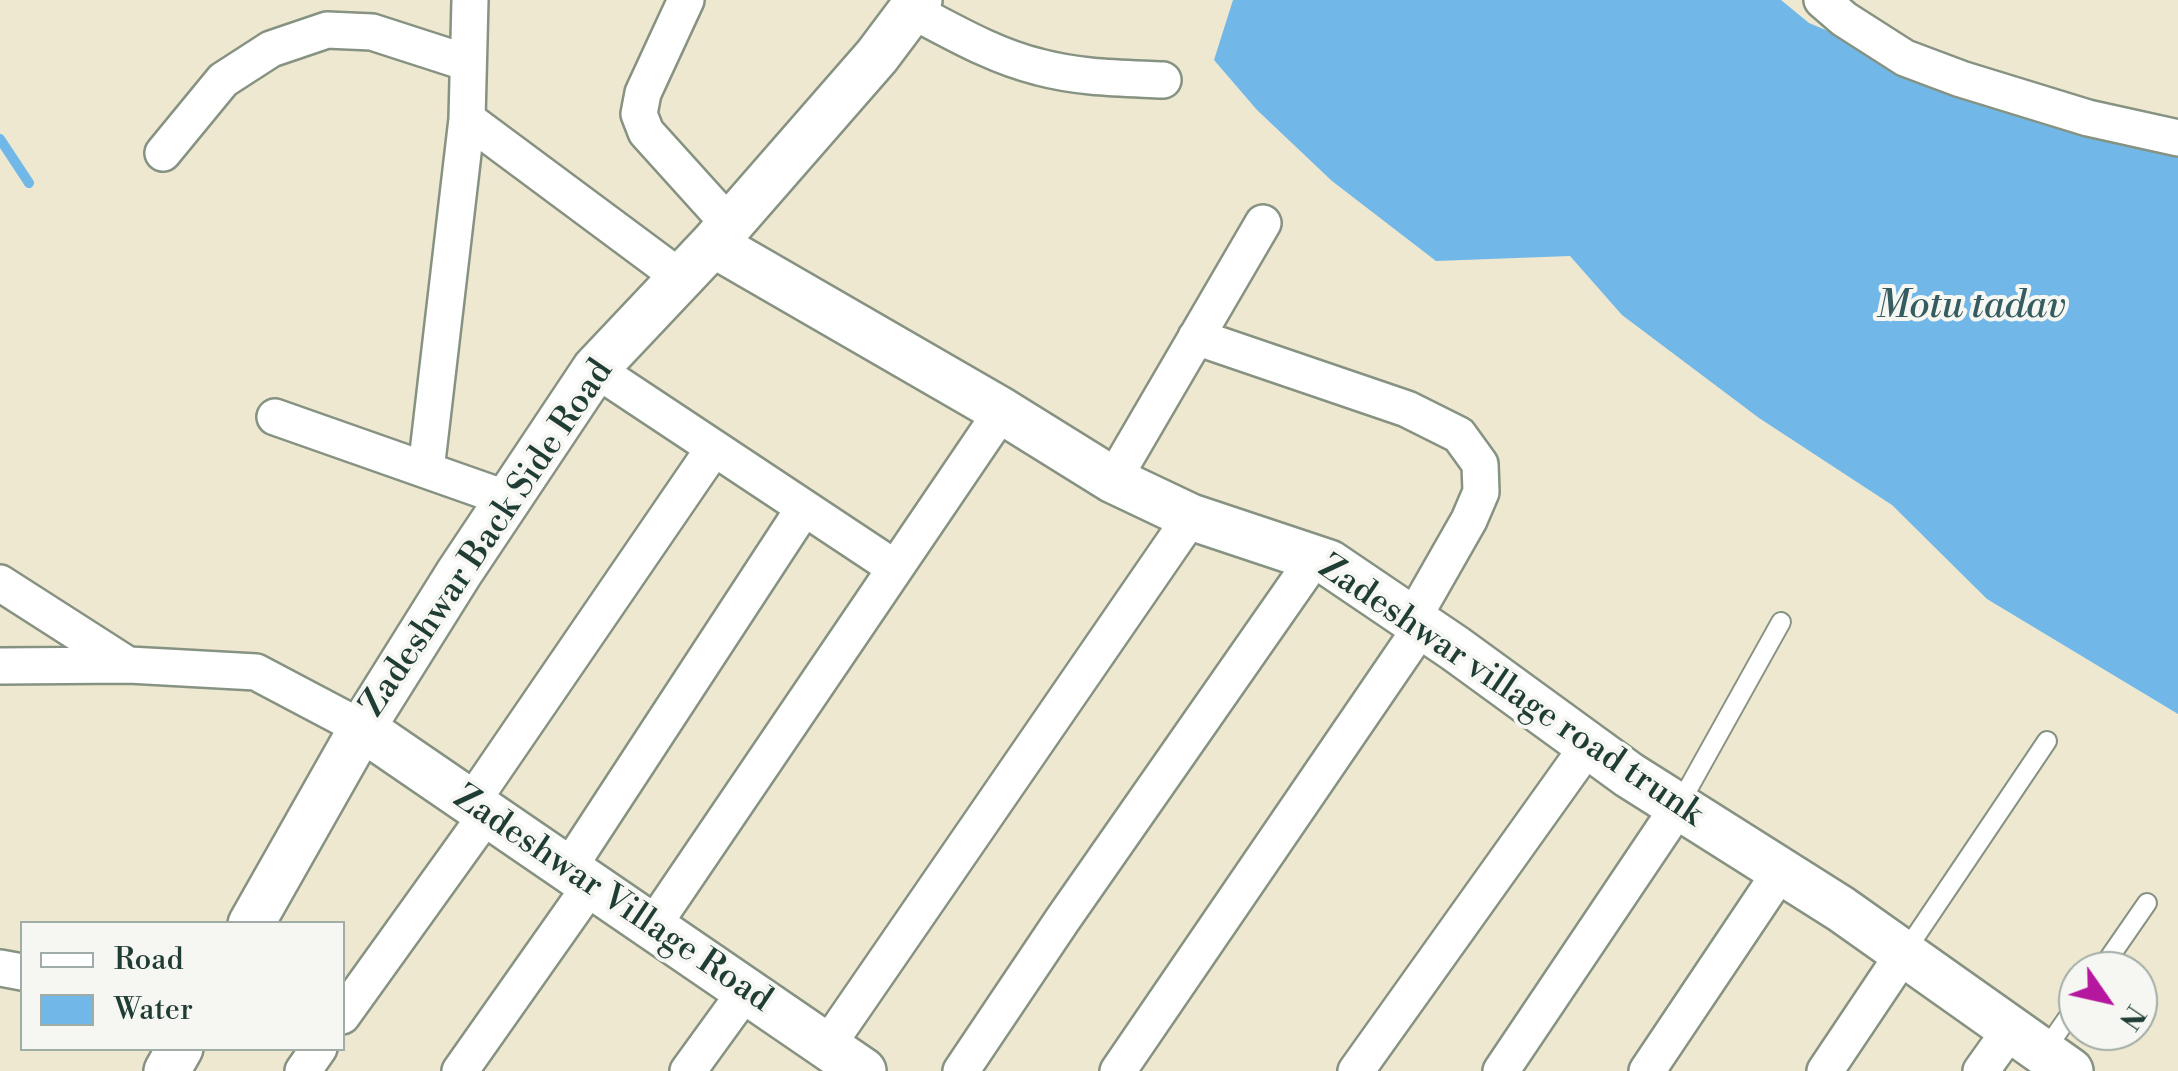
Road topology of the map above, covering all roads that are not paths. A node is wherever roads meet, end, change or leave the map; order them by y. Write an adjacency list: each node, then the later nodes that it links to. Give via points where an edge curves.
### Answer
1 (470, 0): 5 (street)
2 (686, 0): 11 (street, via 639,114)
3 (1822, 0): 8 (street, via 1905,58 2088,118)
4 (915, 5): 6 (street, via 992,52 1039,68); 11 (street, Zadeshwar Back Side Road)
5 (468, 63): 7 (street); 9 (street, via 372,32 327,30 271,49 223,80)
6 (1163, 80)
7 (467, 120): 12 (street); 18 (street)
8 (2178, 138)
9 (164, 153)
10 (1263, 223): 13 (street)
11 (722, 234): 12 (street, Zadeshwar Back Side Road); 15 (street, Zadeshwar village road trunk)
12 (681, 278): 14 (street, Zadeshwar Back Side Road)
13 (1196, 337): 19 (street); 27 (street, via 1407,409 1459,435 1480,464 1481,492)
14 (596, 370): 17 (street); 20 (street, Zadeshwar Back Side Road)
15 (1002, 411): 19 (street, Zadeshwar village road trunk); 24 (street)
16 (275, 416): 18 (street)
17 (714, 448): 21 (street); 34 (street)
18 (426, 470): 20 (street)
19 (1113, 480): 22 (street, Zadeshwar village road trunk)
20 (508, 499): 30 (street, Zadeshwar Back Side Road)
21 (804, 508): 24 (street); 36 (street)
22 (1191, 517): 23 (street, Zadeshwar village road trunk); 46 (street)
23 (1314, 559): 27 (street, Zadeshwar village road trunk); 49 (street)
24 (895, 568): 39 (street)
25 (0, 583): 29 (street)
26 (1781, 622): 33 (lane)
27 (1417, 623): 32 (street, Zadeshwar village road trunk); 50 (street)
28 (0, 666): 29 (street)
29 (129, 666): 30 (street, via 256,672)
30 (362, 728): 34 (street, Zadeshwar Village Road); 38 (street, Zadeshwar Back Side Road)
31 (2047, 741): 41 (lane)
32 (1588, 746): 33 (street, Zadeshwar village road trunk); 51 (street)
33 (1679, 806): 35 (street, Zadeshwar village road trunk); 52 (street)
34 (479, 809): 36 (street, Zadeshwar Village Road); 43 (street)
35 (1781, 871): 41 (street, Zadeshwar village road trunk); 53 (street)
36 (580, 877): 39 (street, Zadeshwar Village Road); 47 (street)
37 (2147, 903): 40 (lane)
38 (253, 921)
39 (652, 927): 42 (street, Zadeshwar Village Road)
40 (2114, 951)
41 (1904, 953): 45 (street, Zadeshwar village road trunk); 54 (street)
42 (746, 991): 46 (street, Zadeshwar Village Road); 48 (street)
43 (345, 1011)
44 (2058, 1030): 45 (lane)
45 (2042, 1051): 55 (street)
46 (845, 1059)
47 (460, 1071)
48 (688, 1071)
49 (960, 1071)
50 (1118, 1071)
51 (1356, 1071)
52 (1501, 1071)
53 (1648, 1071)
54 (1825, 1071)
55 (1981, 1071)

